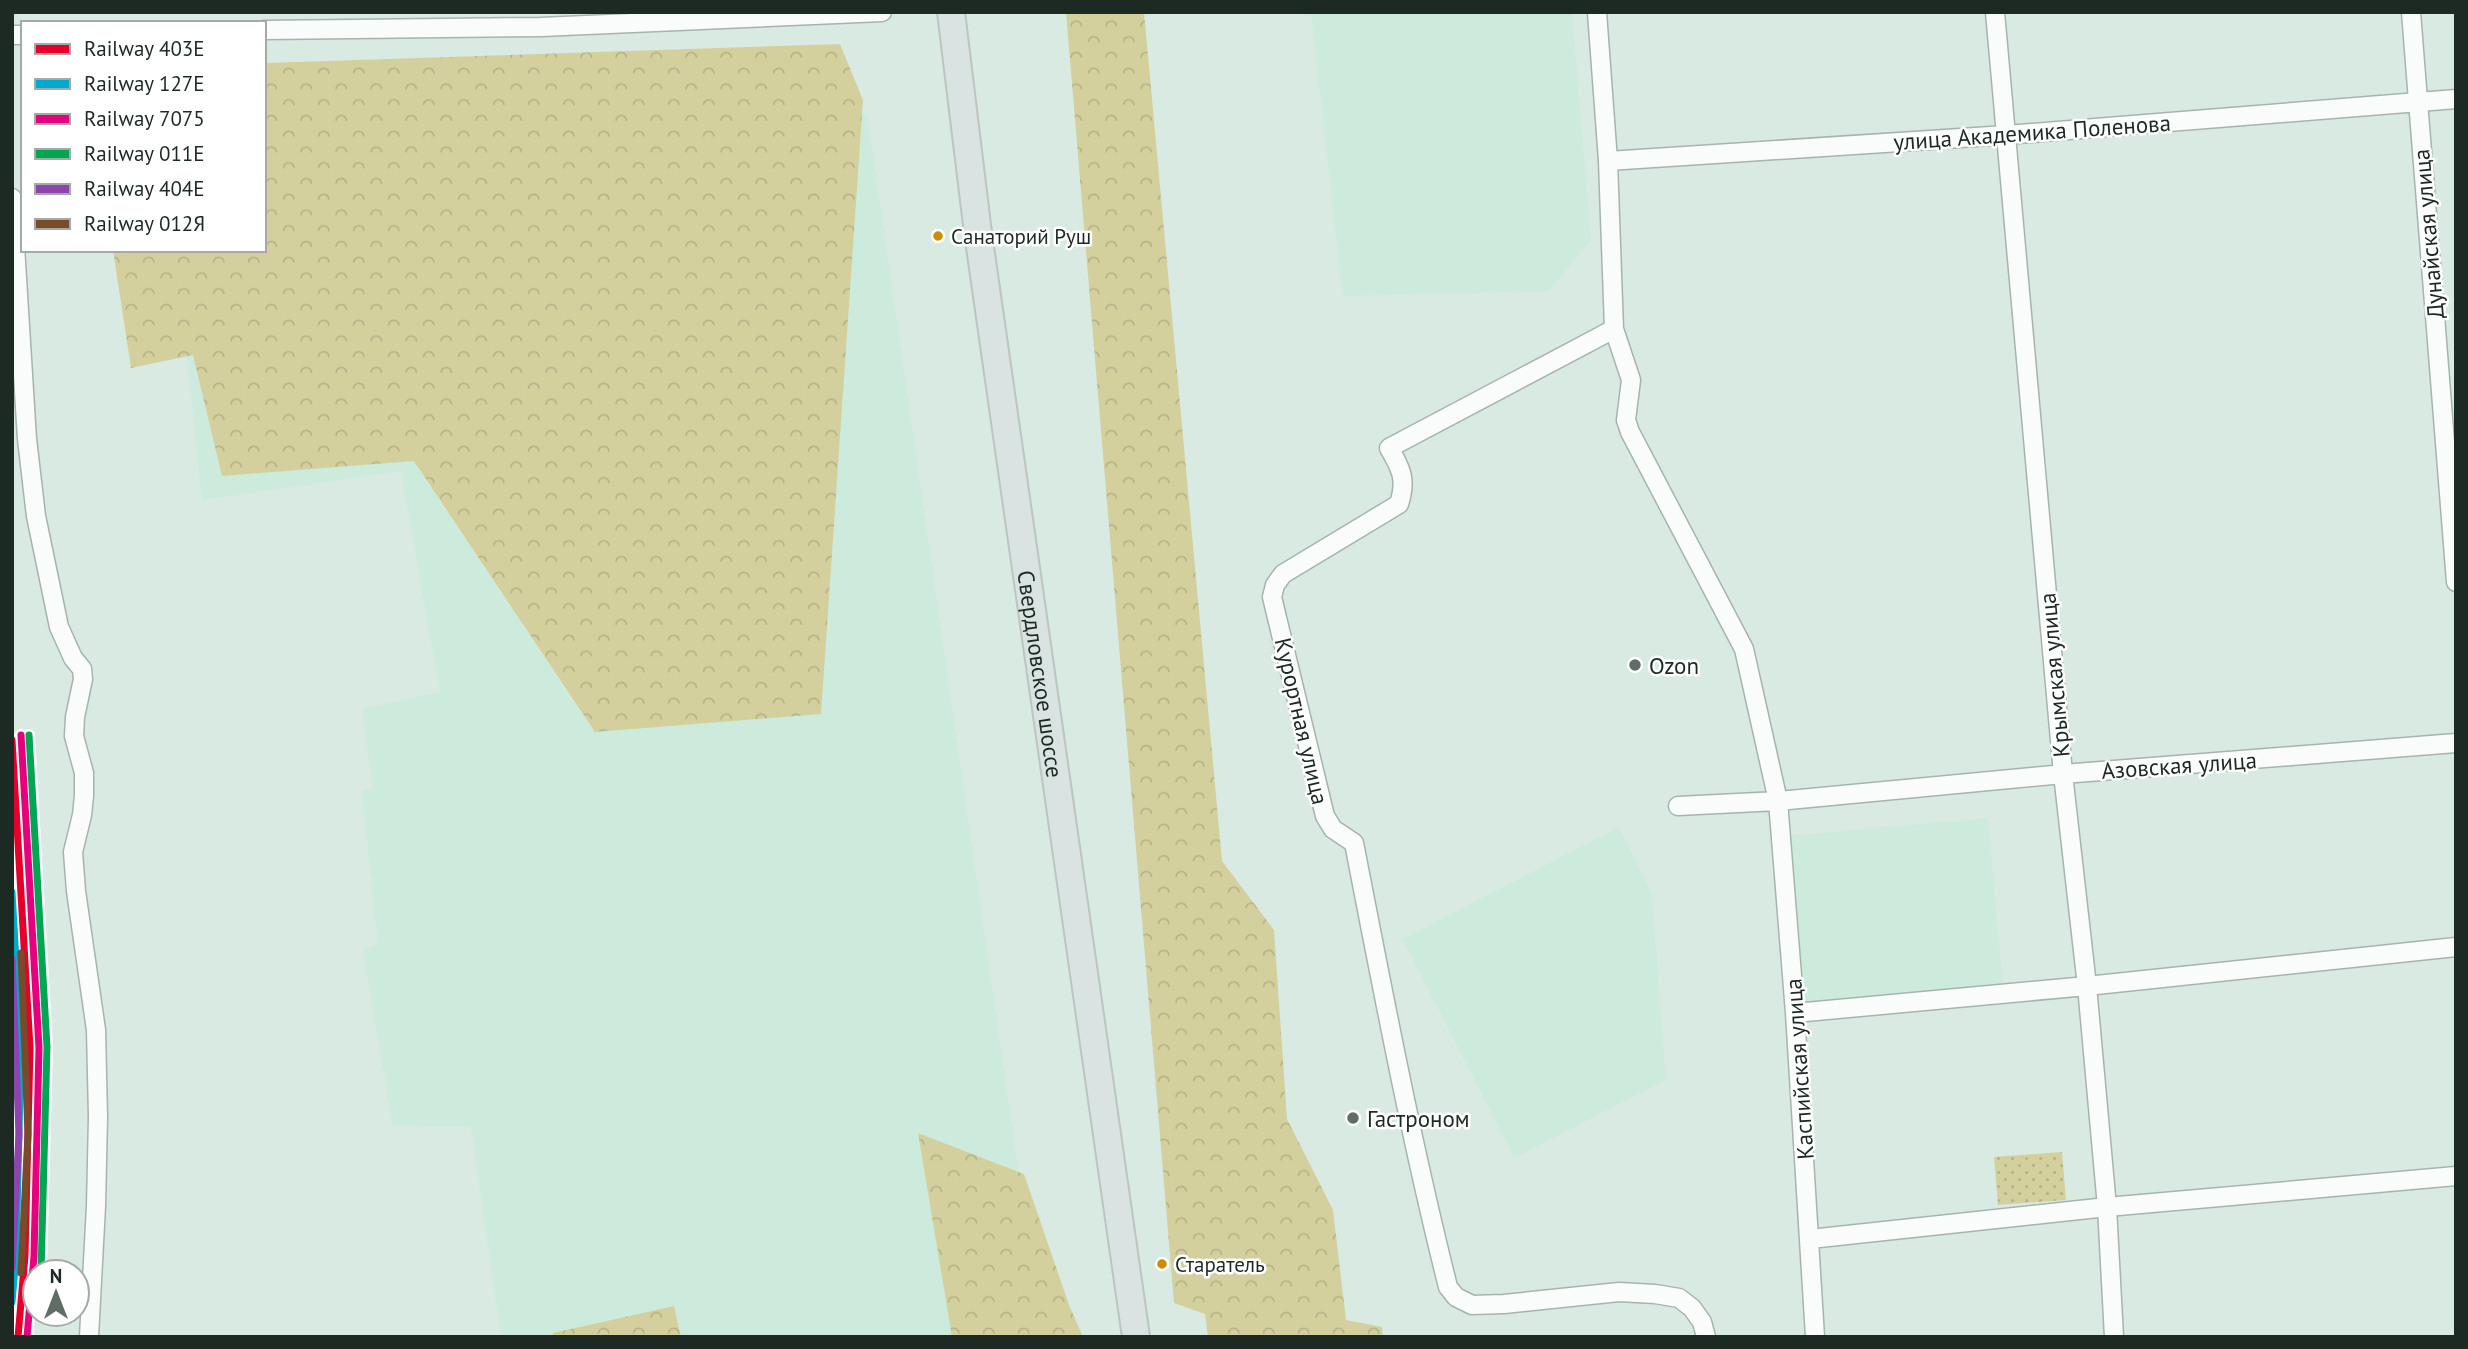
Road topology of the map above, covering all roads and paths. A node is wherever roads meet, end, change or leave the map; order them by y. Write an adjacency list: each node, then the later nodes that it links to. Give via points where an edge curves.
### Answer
1 (882, 12): 6 (street, via 541,27)
2 (951, 12): 25 (main road, Свердловское шоссе, via 982,261)
3 (1597, 12): 10 (street, Каспийская улица)
4 (1995, 12): 9 (street, Крымская улица)
5 (2411, 12): 8 (street, Дунайская улица)
6 (266, 30)
7 (2456, 99): 8 (street, улица Академика Поленова)
8 (2417, 101): 9 (street, улица Академика Поленова); 13 (street, Дунайская улица)
9 (2006, 135): 10 (street, улица Академика Поленова); 15 (street, Крымская улица)
10 (1608, 161): 12 (street, Каспийская улица)
11 (12, 198): 24 (street, via 36,516 59,627 83,679 74,736 84,796 73,852 96,1031 96,1206)
12 (1614, 330): 16 (street, Каспийская улица, via 1631,380 1626,420 1630,432 1744,649); 26 (street, Курортная улица, via 1389,448 1402,469 1403,491 1398,503 1283,574 1272,597 1325,816 1333,829 1354,843 1448,1287 1472,1305 1619,1292 1679,1298 1702,1322)
13 (2456, 582)
14 (2456, 743): 15 (street, Азовская улица)
15 (2063, 774): 16 (street, Азовская улица); 19 (street, Крымская улица)
16 (1778, 801): 17 (street, Азовская улица); 20 (street, Каспийская улица)
17 (1678, 806)
18 (2456, 947): 19 (street)
19 (2087, 986): 20 (street); 22 (street, Крымская улица)
20 (1795, 1013): 23 (street, Каспийская улица)
21 (2456, 1176): 22 (street)
22 (2107, 1207): 23 (street); 28 (street, Крымская улица)
23 (1810, 1239): 27 (street, Каспийская улица)
24 (89, 1337)
25 (1136, 1337)
26 (1706, 1337)
27 (1815, 1337)
28 (2114, 1337)

